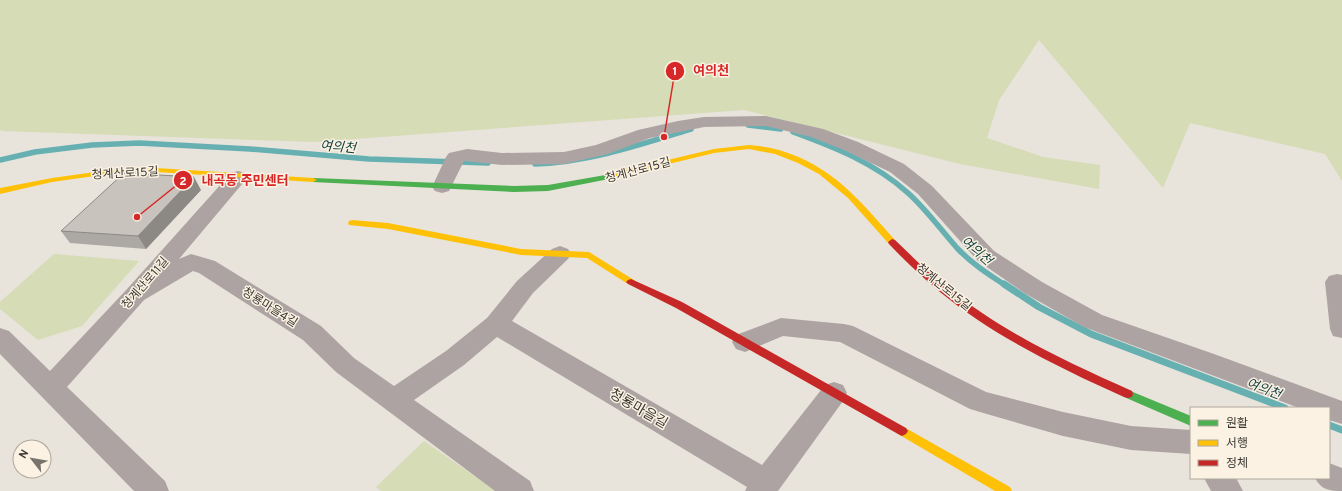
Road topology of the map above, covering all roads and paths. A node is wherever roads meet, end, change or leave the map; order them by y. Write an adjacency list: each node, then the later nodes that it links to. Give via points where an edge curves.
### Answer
1 (238, 177): 2 (street, 청계산로15길); 3 (street, 청계산로15길, via 156,170 102,173); 7 (street, 청계산로11길)
2 (442, 187): 15 (street, via 456,157 467,155 502,159 564,158 601,150 644,134 704,122 766,121 817,132 897,168 925,190 986,256 1034,288 1093,321); 18 (street, 청계산로15길, via 548,188 596,180 714,151 749,147 777,152 822,172 851,196 898,248 947,293 1006,333 1073,370)
3 (0, 191)
4 (352, 223): 5 (street, via 388,226 521,252)
5 (560, 254): 8 (street, via 525,287); 11 (street, via 589,255 634,284 679,305)
6 (1337, 282): 9 (street)
7 (136, 294): 12 (street, 청계산로11길); 14 (street, 청룡마을4길, via 191,262 207,267 312,333 345,365)
8 (496, 324): 14 (street, via 455,358); 23 (street, 청룡마을길)
9 (1342, 330)
10 (0, 338): 12 (street)
11 (745, 342): 13 (street); 19 (street, via 781,327 844,333 980,400 1063,424 1131,438)
12 (50, 388): 24 (street)
13 (834, 393): 23 (street, 청룡마을길); 26 (street)
14 (394, 400): 25 (street, 청룡마을4길)
15 (1329, 407)
16 (1330, 408): 17 (street)
17 (1342, 412)
18 (1190, 421)
19 (1190, 442)
20 (1330, 476): 22 (street)
21 (1221, 479): 27 (street)
22 (1342, 482)
23 (763, 487)
24 (154, 491)
25 (519, 491)
26 (1006, 491)
27 (1228, 491)

